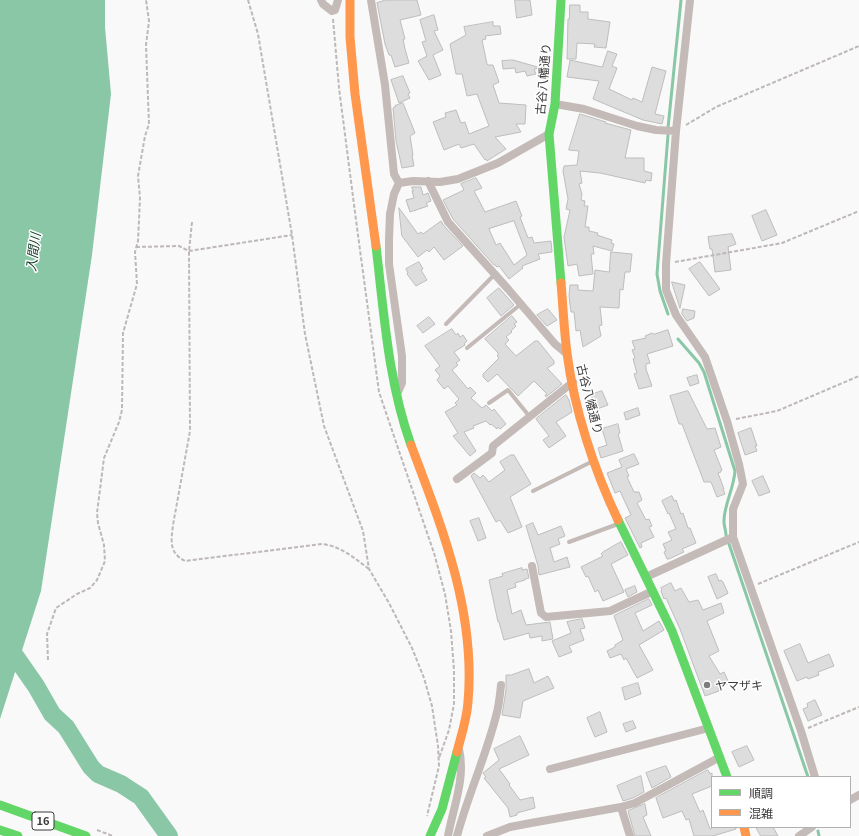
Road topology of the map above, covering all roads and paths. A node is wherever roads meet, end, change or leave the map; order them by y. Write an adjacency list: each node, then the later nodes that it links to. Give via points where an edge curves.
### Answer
1 (146, 0): 18 (path, via 149,21 146,45 149,124 138,176 140,198)
2 (248, 0): 17 (path, via 258,34)
3 (321, 0): 4 (street, via 332,11 335,10)
4 (338, 0)
5 (350, 0): 28 (main road, via 355,94 388,352)
6 (371, 0): 14 (street, via 385,85 394,174)
7 (561, 0): 10 (main road, 古谷八幡通り)
8 (690, 0): 11 (street)
9 (859, 46): 11 (path, via 716,106)
10 (555, 104): 11 (street, via 584,109 637,126); 12 (main road, 古谷八幡通り)
11 (676, 131): 20 (street)
12 (549, 134): 13 (street, via 498,163 458,179); 25 (main road, 古谷八幡通り)
13 (428, 181): 14 (street); 21 (street, via 448,222)
14 (399, 183): 28 (street, via 390,214 389,239 389,264 402,356 402,383)
15 (859, 211): 20 (path, via 782,244)
16 (192, 222): 19 (path)
17 (292, 235): 19 (path); 40 (path, via 305,334 324,426 363,531)
18 (136, 247): 19 (path, via 179,246); 44 (path, via 137,284 123,333 122,410 104,458 97,512 105,561 97,580 90,588 56,608 47,634)
19 (189, 251): 40 (path, via 190,431 173,525 171,541 174,553 185,561 322,544 332,545 346,552)
20 (666, 264): 31 (street, via 666,290 676,315 705,357)
21 (495, 274): 22 (street); 23 (lane)
22 (521, 304): 24 (lane); 25 (street, via 555,344)
23 (446, 324)
24 (467, 348)
25 (567, 354): 27 (main road, 古谷八幡通り)
26 (859, 376): 31 (path, via 777,411)
27 (573, 382): 30 (street); 32 (main road, 古谷八幡通り)
28 (397, 394): 49 (main road, via 410,441 456,575 466,630 469,662 468,702)
29 (489, 403): 30 (lane, via 508,390)
30 (530, 416): 33 (street, via 493,446 492,453)
31 (727, 421): 36 (street, via 743,484 733,509)
32 (594, 460): 34 (lane); 35 (main road, 古谷八幡通り, via 605,492)
33 (457, 479)
34 (533, 491)
35 (621, 524): 37 (lane); 41 (main road, 古谷八幡通り)
36 (734, 536): 41 (street); 42 (street)
37 (569, 542)
38 (859, 542): 42 (path)
39 (532, 566): 43 (street, via 541,614 546,618 610,611)
40 (369, 569): 56 (path, via 412,648 432,706 439,766)
41 (646, 577): 43 (main road, 古谷八幡通り)
42 (751, 587): 48 (street)
43 (653, 591): 47 (main road, 古谷八幡通り, via 672,631)
44 (48, 660)
45 (501, 685): 63 (street, via 497,715)
46 (859, 707): 48 (path)
47 (709, 728): 50 (main road, 古谷八幡通り); 51 (street)
48 (801, 731): 53 (street)
49 (459, 748): 61 (main road, via 442,809); 62 (street, via 461,770)
50 (720, 757): 52 (main road, 古谷八幡通り); 55 (street, via 635,803)
51 (550, 769)
52 (727, 776)
53 (815, 776)
54 (0, 806): 60 (main road, 16)
55 (621, 807): 64 (street, via 510,827); 65 (street)
56 (425, 822)
57 (0, 830): 59 (main road, 16)
58 (810, 831): 66 (street)
59 (18, 836)
60 (86, 836)
61 (430, 836)
62 (448, 836)
63 (457, 836)
64 (487, 836)
65 (630, 836)
66 (799, 836)

